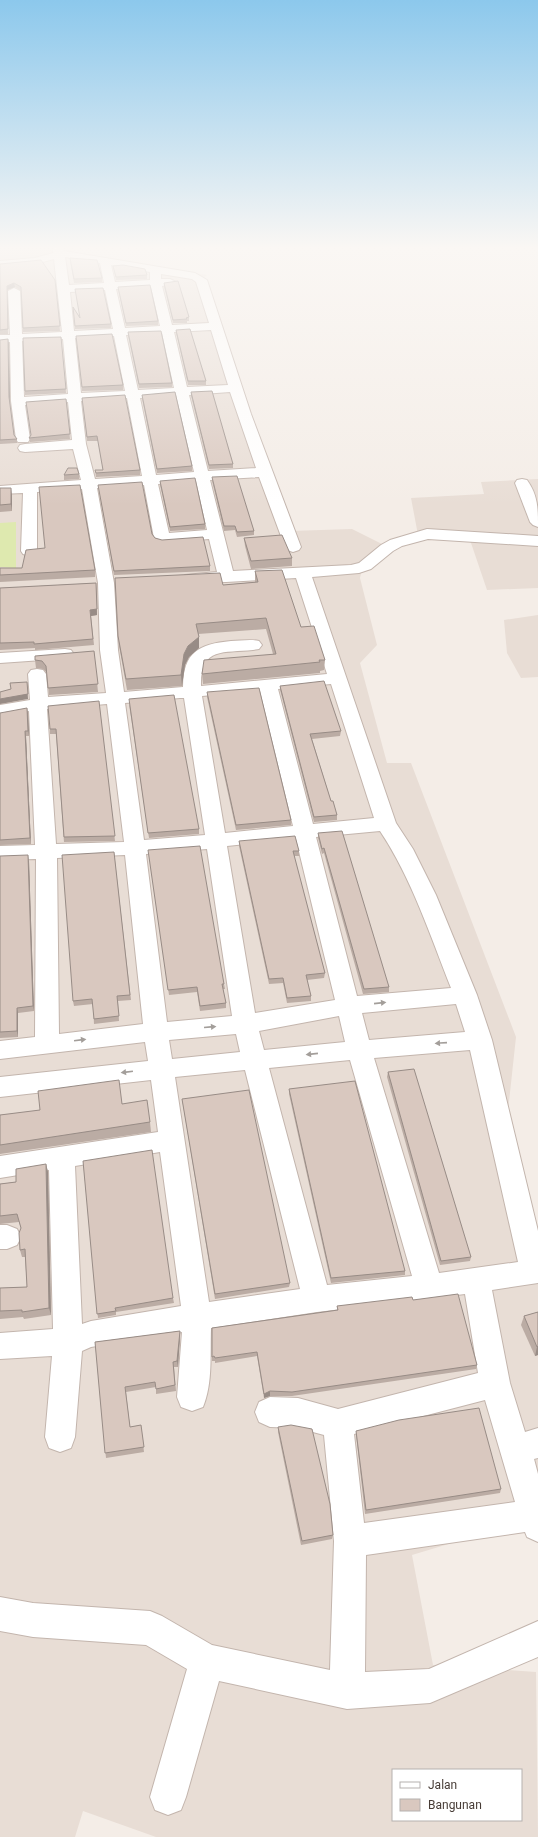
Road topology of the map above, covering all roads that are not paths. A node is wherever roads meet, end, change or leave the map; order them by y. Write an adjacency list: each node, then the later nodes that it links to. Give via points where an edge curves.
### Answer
1 (16, 334): 8 (street)
2 (90, 334): 6 (street)
3 (119, 334): 11 (street)
4 (169, 334): 10 (street)
5 (218, 334): 9 (street)
6 (68, 335): 8 (street); 12 (street)
7 (0, 339): 8 (street)
8 (16, 339): 13 (street)
9 (235, 388): 10 (street); 15 (street)
10 (182, 391): 11 (street); 16 (street)
11 (132, 394): 12 (street); 17 (street)
12 (74, 398): 13 (street); 14 (street)
13 (18, 401): 14 (street, via 24,443)
14 (79, 444): 19 (street)
15 (263, 472): 16 (street); 25 (street)
16 (202, 476): 17 (street); 23 (street)
17 (149, 480): 19 (street); 23 (street, via 162,538)
18 (522, 483): 22 (street)
19 (89, 484): 20 (street); 30 (street)
20 (30, 488): 21 (street); 26 (street)
21 (0, 490)
22 (538, 522)
23 (216, 534): 28 (street)
24 (538, 541): 27 (street, via 427,534 396,543 371,563 358,569)
25 (293, 547)
26 (29, 551)
27 (303, 574): 28 (street); 36 (street)
28 (226, 577): 29 (street)
29 (176, 579)
30 (114, 583): 31 (street); 33 (street)
31 (88, 584)
32 (253, 645): 38 (street, via 207,650 199,654 191,671)
33 (94, 652): 34 (street); 39 (street)
34 (0, 658)
35 (37, 674): 40 (street)
36 (338, 678): 37 (street); 42 (street)
37 (268, 685): 38 (street); 43 (street)
38 (192, 692): 39 (street); 44 (street)
39 (116, 697): 40 (street); 45 (street)
40 (40, 705): 41 (street); 46 (street, via 38,709)
41 (0, 711)
42 (386, 824): 43 (street); 48 (street, via 403,849 425,895)
43 (305, 831): 44 (street); 49 (street)
44 (216, 841): 45 (street); 50 (street)
45 (135, 848): 46 (street); 51 (street)
46 (46, 852): 47 (street); 53 (street)
47 (0, 853)
48 (465, 995): 49 (street, one-way to 48); 52 (street)
49 (348, 1006): 50 (street); 55 (street)
50 (245, 1024): 51 (street, one-way to 50); 56 (street)
51 (156, 1032): 53 (street, one-way to 51); 57 (street)
52 (480, 1040): 55 (street, one-way to 55); 62 (street)
53 (47, 1044): 54 (street)
54 (0, 1050)
55 (359, 1050): 56 (street, one-way to 56); 64 (street)
56 (256, 1060): 57 (street); 65 (street)
57 (161, 1068): 58 (street, one-way to 58); 59 (street)
58 (0, 1087)
59 (170, 1140): 60 (street); 66 (street)
60 (62, 1158): 61 (street); 67 (street)
61 (0, 1167)
62 (536, 1276): 63 (street)
63 (476, 1279): 64 (street); 69 (street)
64 (429, 1287): 65 (street)
65 (317, 1299): 66 (street)
66 (197, 1317): 67 (street, via 91,1334); 70 (street)
67 (68, 1342): 68 (street); 73 (street)
68 (0, 1346)
69 (495, 1383): 72 (street); 74 (street)
70 (192, 1397)
71 (270, 1412): 72 (street, via 298,1413)
72 (338, 1424): 76 (street)
73 (60, 1437)
74 (527, 1446): 75 (street)
75 (536, 1520): 76 (street)
76 (350, 1541): 80 (street)
77 (0, 1614): 79 (street, via 33,1620 150,1628)
78 (538, 1638): 80 (street, via 430,1686)
79 (207, 1661): 80 (street); 81 (street)
80 (347, 1691)
81 (168, 1797)

